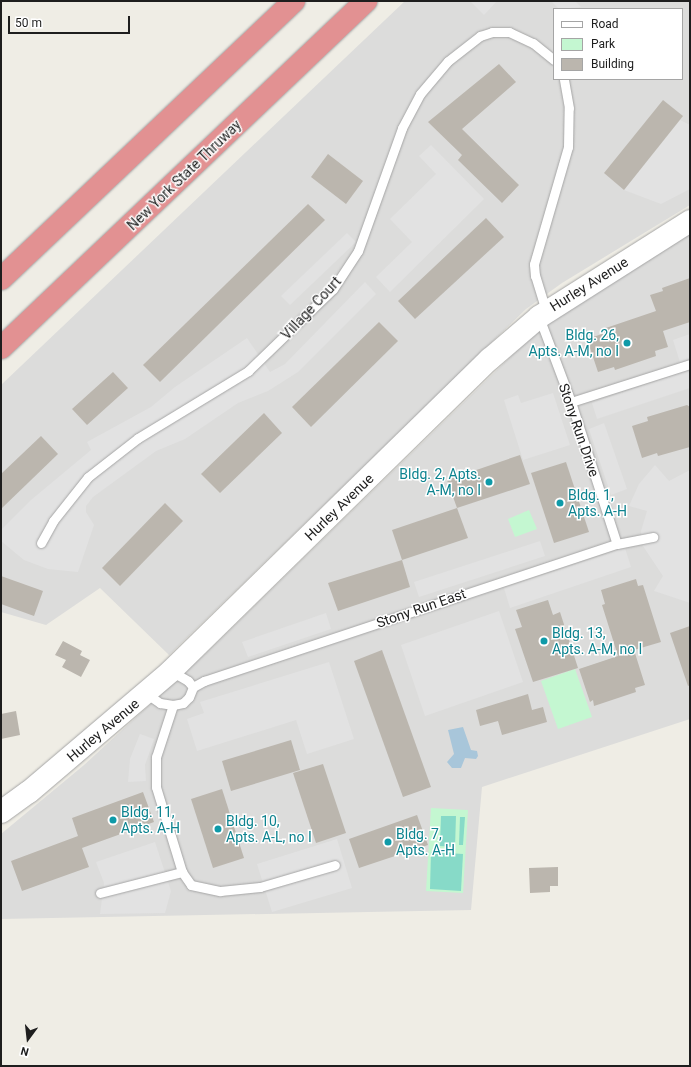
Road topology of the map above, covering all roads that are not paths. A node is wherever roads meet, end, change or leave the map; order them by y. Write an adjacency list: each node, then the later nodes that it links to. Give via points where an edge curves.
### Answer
1 (294, 1): 6 (highway)
2 (366, 1): 8 (highway, New York State Thruway)
3 (553, 59): 12 (lane, Village Court, via 533,43 509,32 490,32 480,36 448,61 420,94 402,128 358,251 333,289 248,371 138,438 88,477 53,521)
4 (564, 80): 7 (lane, via 569,108 568,147 534,264)
5 (690, 221): 7 (street, Hurley Avenue)
6 (1, 279)
7 (542, 314): 10 (lane, Stony Run Drive); 14 (street, Hurley Avenue, via 490,359)
8 (1, 348)
9 (690, 364): 10 (lane)
10 (571, 402): 13 (lane, Stony Run Drive)
11 (652, 537): 13 (lane, Stony Run East)
12 (41, 543)
13 (617, 544): 15 (lane, Stony Run East, via 422,607 204,681)
14 (172, 671): 15 (lane); 16 (street, Hurley Avenue)
15 (193, 687): 17 (lane, via 183,703)
16 (147, 694): 17 (lane, via 160,703); 18 (street, Hurley Avenue, via 29,792)
17 (173, 705): 20 (lane, via 156,757 156,787)
18 (1, 812)
19 (335, 865): 20 (lane, via 260,887 220,891 191,885)
20 (182, 872): 21 (lane)
21 (100, 892)

